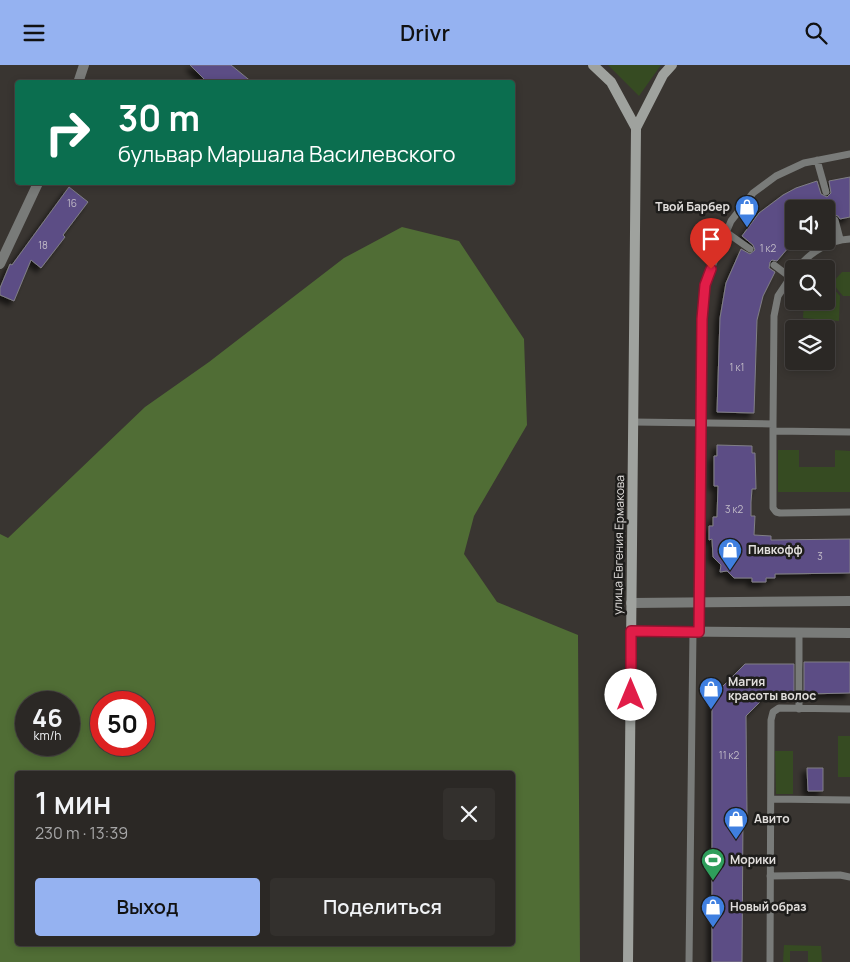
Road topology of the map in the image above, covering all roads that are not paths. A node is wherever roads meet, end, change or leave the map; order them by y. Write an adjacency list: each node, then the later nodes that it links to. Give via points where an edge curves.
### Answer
1 (84, 65): 4 (street)
2 (593, 65): 5 (main road, улица Евгения Ермакова, via 611,82)
3 (672, 65): 5 (main road, улица Евгения Ермакова, via 663,75)
4 (79, 80)
5 (636, 128): 20 (main road, улица Евгения Ермакова)
6 (850, 154): 7 (lane)
7 (817, 160): 9 (lane); 11 (lane, via 776,176 753,193)
8 (37, 185): 16 (street)
9 (826, 192)
10 (835, 223): 12 (lane)
11 (726, 232): 14 (lane); 21 (lane, via 705,285)
12 (840, 239): 13 (lane); 15 (lane)
13 (850, 239)
14 (750, 249)
15 (803, 260)
16 (0, 264)
17 (774, 265): 18 (lane)
18 (785, 270)
19 (785, 285): 22 (lane, via 778,296 774,316)
20 (633, 422): 21 (lane); 27 (main road, улица Евгения Ермакова)
21 (700, 423): 22 (lane); 26 (lane)
22 (773, 427): 23 (lane); 24 (lane, via 773,508 776,512)
23 (850, 432)
24 (850, 512)
25 (850, 601): 26 (street)
26 (699, 602): 27 (street); 29 (lane)
27 (631, 603): 28 (main road, улица Евгения Ермакова)
28 (631, 631): 29 (street); 38 (main road, улица Евгения Ермакова)
29 (696, 632): 30 (street); 39 (lane)
30 (799, 633): 31 (street); 32 (lane)
31 (850, 633)
32 (799, 709): 33 (lane); 34 (lane, via 780,708 773,712)
33 (850, 709)
34 (771, 799): 35 (lane); 36 (lane)
35 (850, 800)
36 (770, 876): 37 (lane); 40 (lane)
37 (850, 877)
38 (628, 962)
39 (689, 962)
40 (770, 962)

